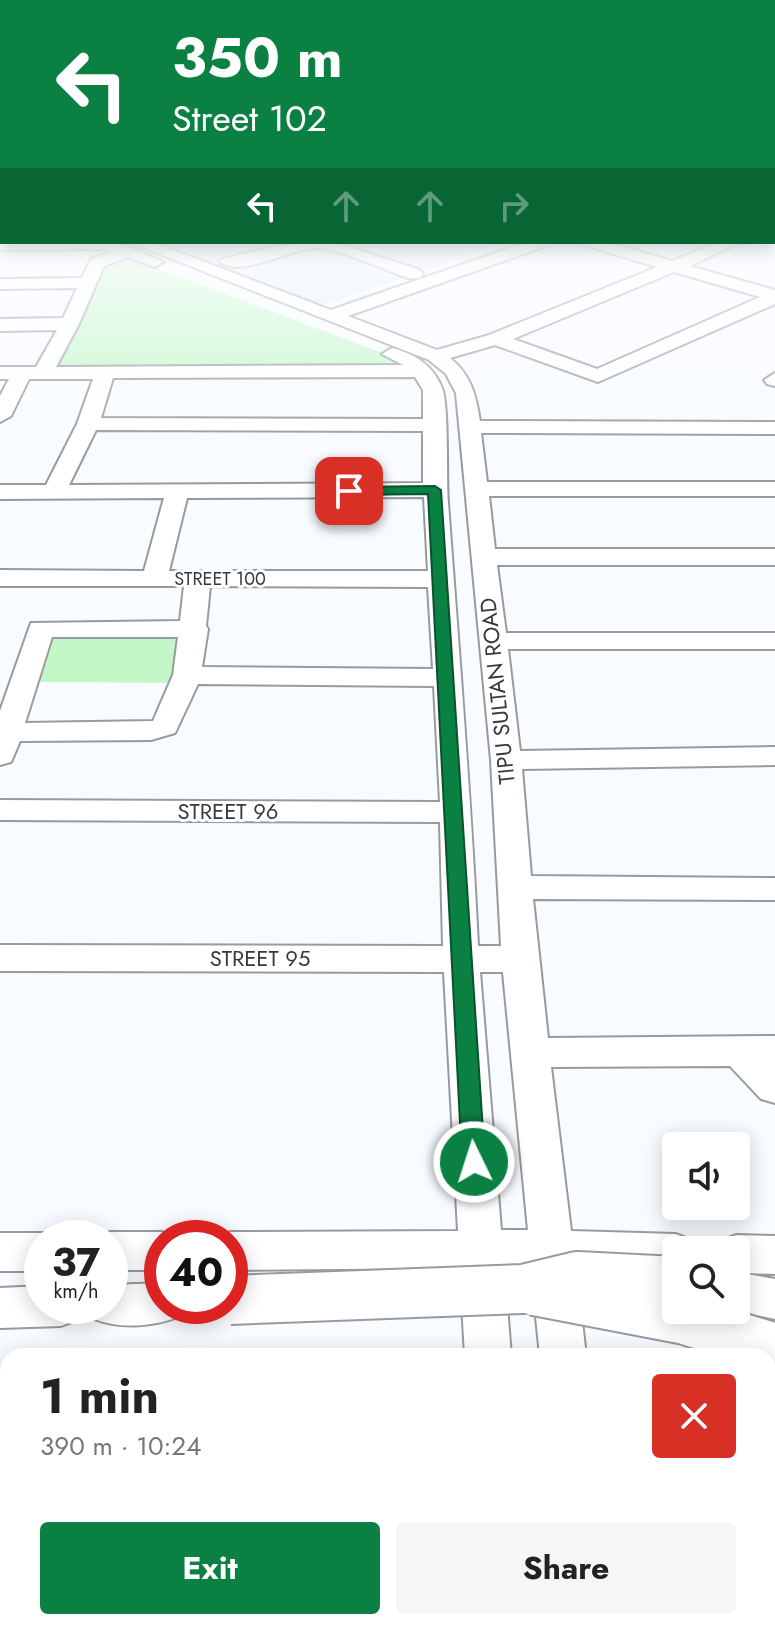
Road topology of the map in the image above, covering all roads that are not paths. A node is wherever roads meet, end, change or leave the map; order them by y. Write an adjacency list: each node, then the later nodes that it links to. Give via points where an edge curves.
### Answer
1 (79, 301): 9 (street)
2 (279, 301): 12 (street, TIPU SULTAN ROAD, via 410,361)
3 (295, 301): 8 (street, TIPU SULTAN ROAD)
4 (351, 301): 8 (street)
5 (359, 301): 8 (street)
6 (590, 301): 11 (street)
7 (764, 301): 11 (street, via 598,376)
8 (325, 312): 12 (street, TIPU SULTAN ROAD)
9 (70, 324): 10 (street); 13 (street)
10 (0, 325)
11 (496, 339): 12 (street)
12 (429, 363): 14 (street); 19 (street); 20 (street, TIPU SULTAN ROAD, via 454,371 466,393)
13 (33, 372): 14 (street); 15 (street); 16 (street)
14 (105, 372): 17 (street)
15 (0, 373)
16 (0, 416)
17 (88, 424): 19 (street); 24 (street)
18 (775, 428): 20 (street)
19 (433, 440): 20 (street); 23 (street)
20 (472, 441): 21 (street, TIPU SULTAN ROAD)
21 (475, 489): 22 (street); 27 (street, TIPU SULTAN ROAD)
22 (775, 489)
23 (435, 490): 26 (street); 32 (street)
24 (54, 491): 25 (street); 26 (street)
25 (0, 492)
26 (177, 492): 30 (street)
27 (482, 557): 28 (street); 34 (street, TIPU SULTAN ROAD)
28 (775, 557)
29 (0, 578): 30 (street, STREET 100)
30 (154, 579): 31 (street, STREET 100)
31 (198, 579): 32 (street, STREET 100); 35 (street)
32 (440, 579): 33 (street)
33 (442, 610): 34 (street); 41 (street)
34 (488, 611): 37 (street, TIPU SULTAN ROAD)
35 (195, 629): 39 (street); 40 (street, via 41,629)
36 (775, 641): 37 (street)
37 (492, 646): 38 (street); 44 (street, TIPU SULTAN ROAD)
38 (775, 650)
39 (187, 675): 41 (street); 42 (street, via 165,727)
40 (12, 678): 42 (street)
41 (445, 678): 46 (street)
42 (4, 744)
43 (775, 756): 44 (street)
44 (506, 760): 47 (street, TIPU SULTAN ROAD)
45 (0, 810): 46 (street, STREET 96)
46 (456, 812): 50 (street)
47 (513, 887): 48 (street); 51 (street, TIPU SULTAN ROAD)
48 (775, 889)
49 (0, 958): 50 (street, STREET 95)
50 (461, 958): 51 (street, STREET 95); 56 (street)
51 (520, 959): 53 (street, TIPU SULTAN ROAD)
52 (757, 1051): 53 (street); 54 (street)
53 (530, 1053): 55 (street, TIPU SULTAN ROAD)
54 (775, 1088)
55 (553, 1249): 56 (street); 60 (street); 71 (street, TIPU SULTAN ROAD)
56 (479, 1250): 57 (street); 70 (street)
57 (248, 1251)
58 (0, 1252): 59 (street)
59 (24, 1252)
60 (662, 1253)
61 (750, 1254): 62 (street)
62 (775, 1255)
63 (662, 1280): 64 (street, bridge, via 577,1276)
64 (523, 1289): 66 (street, bridge); 72 (street, bridge, via 685,1320)
65 (750, 1295): 67 (street)
66 (248, 1299)
67 (775, 1299)
68 (24, 1307): 69 (street)
69 (0, 1308)
70 (487, 1348)
71 (562, 1348)
72 (775, 1348)

